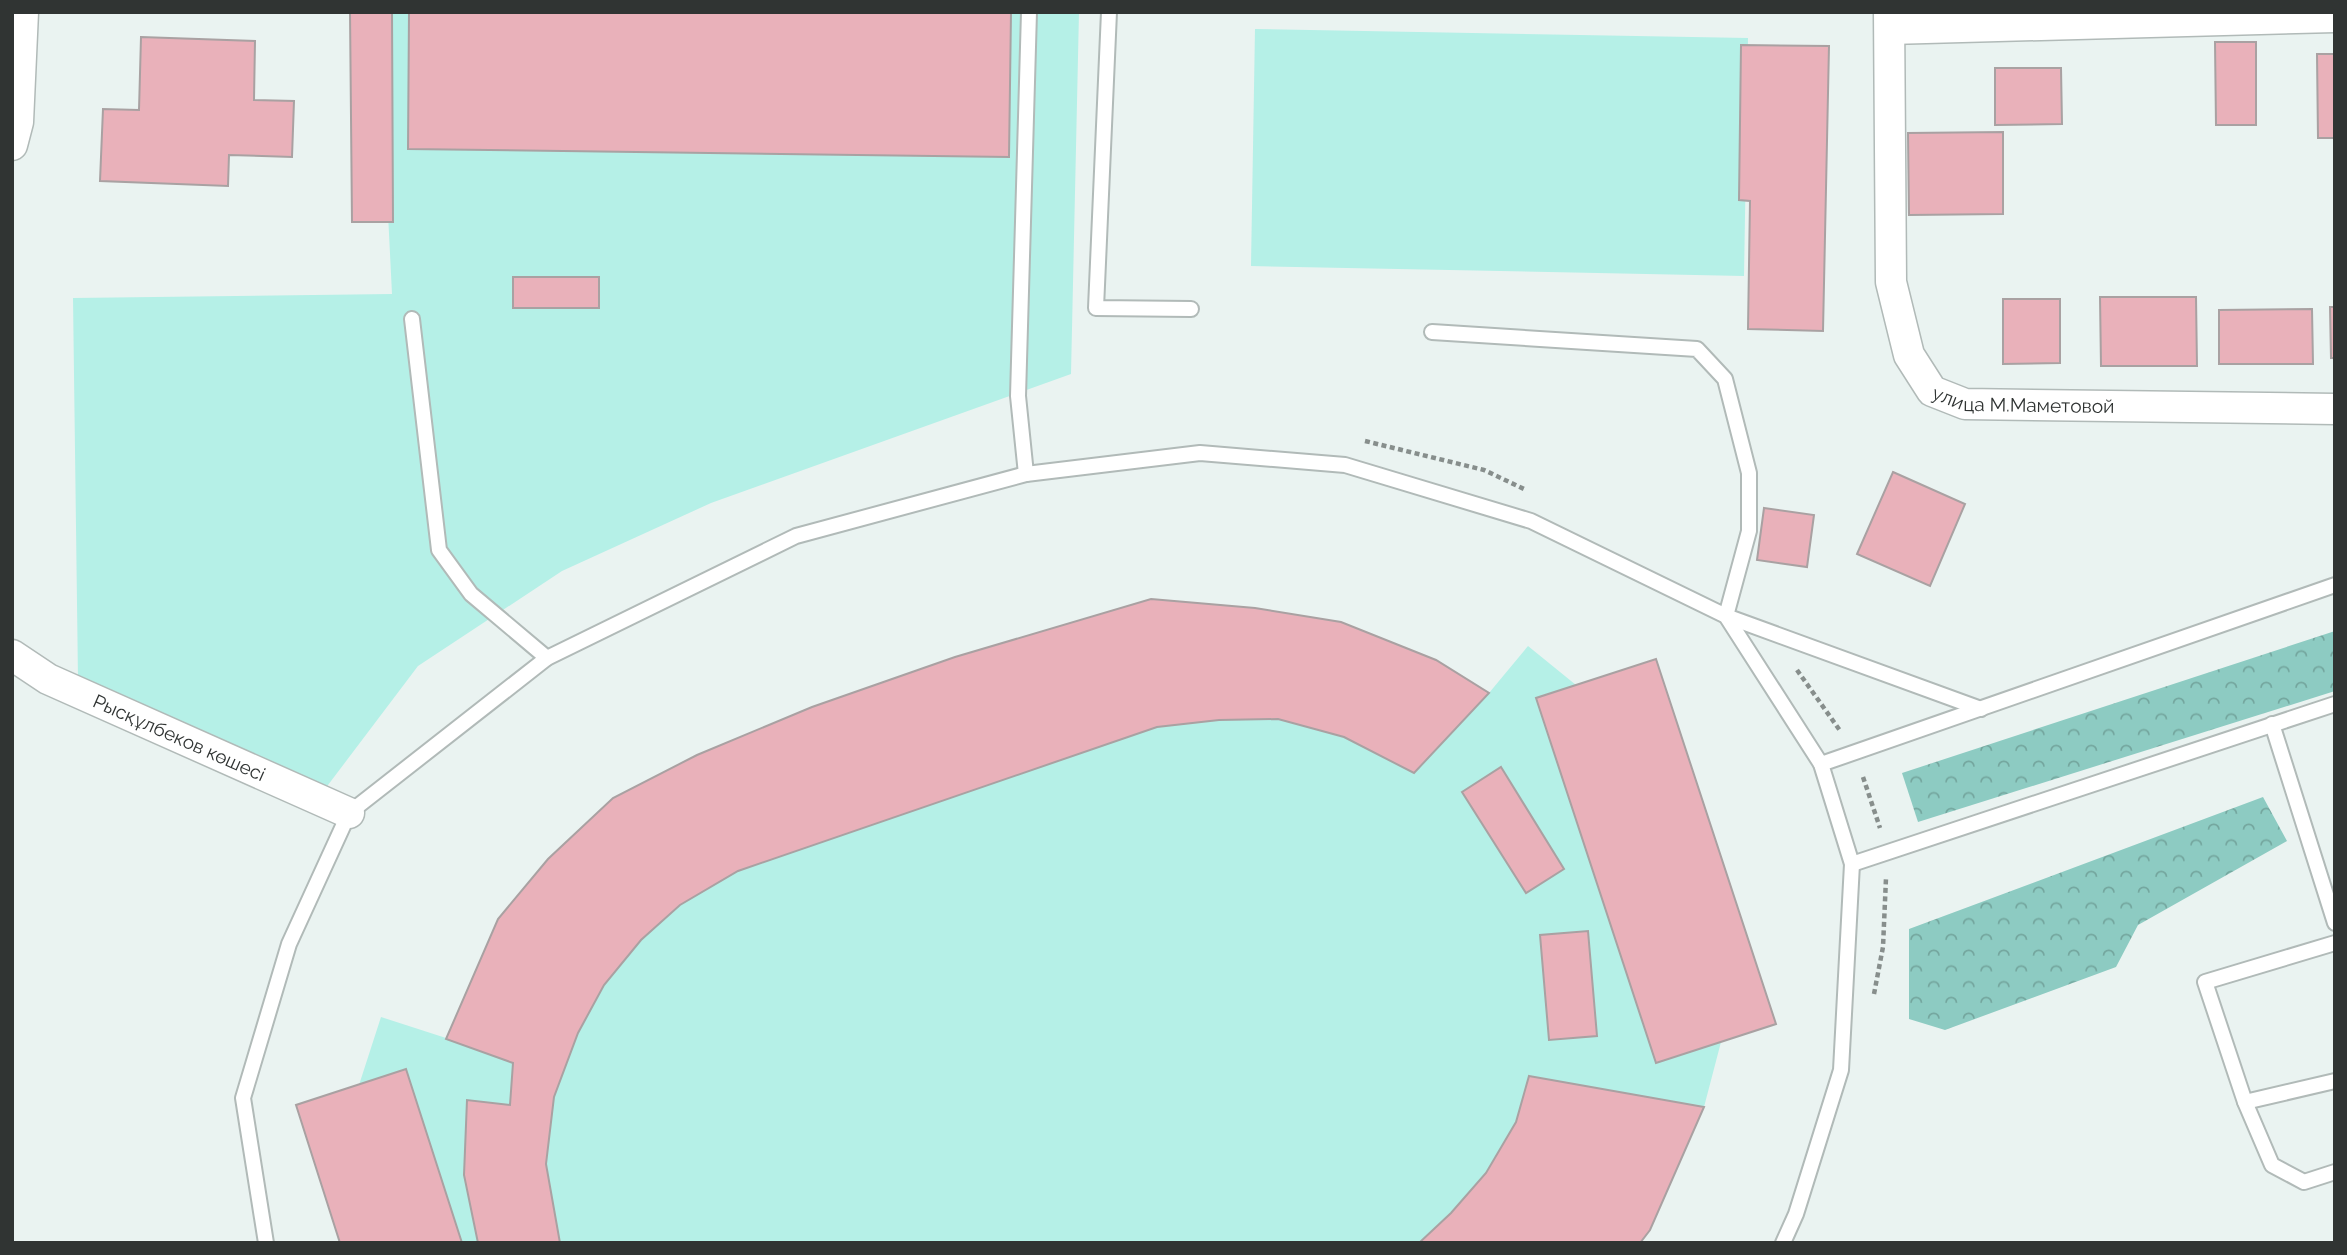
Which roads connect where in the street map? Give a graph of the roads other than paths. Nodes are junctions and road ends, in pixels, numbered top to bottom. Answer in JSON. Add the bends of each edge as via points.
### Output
{"nodes":[{"id":1,"x":23,"y":12,"type":"edge"},
{"id":2,"x":1029,"y":12,"type":"edge"},
{"id":3,"x":1109,"y":12,"type":"edge"},
{"id":4,"x":2335,"y":17,"type":"edge"},
{"id":5,"x":1890,"y":20,"type":"edge"},
{"id":6,"x":12,"y":145,"type":"edge"},
{"id":7,"x":1191,"y":309,"type":"dead end"},
{"id":8,"x":412,"y":319,"type":"dead end"},
{"id":9,"x":1432,"y":332,"type":"dead end"},
{"id":10,"x":2335,"y":409,"type":"edge"},
{"id":11,"x":1026,"y":474,"type":"junction"},
{"id":12,"x":2335,"y":584,"type":"edge"},
{"id":13,"x":1726,"y":616,"type":"junction"},
{"id":14,"x":12,"y":655,"type":"edge"},
{"id":15,"x":547,"y":658,"type":"junction"},
{"id":16,"x":2335,"y":704,"type":"edge"},
{"id":17,"x":1981,"y":709,"type":"junction"},
{"id":18,"x":2272,"y":724,"type":"junction"},
{"id":19,"x":1821,"y":764,"type":"junction"},
{"id":20,"x":349,"y":813,"type":"junction"},
{"id":21,"x":1852,"y":864,"type":"junction"},
{"id":22,"x":2335,"y":923,"type":"edge"},
{"id":23,"x":2335,"y":943,"type":"edge"},
{"id":24,"x":2335,"y":1081,"type":"edge"},
{"id":25,"x":2245,"y":1102,"type":"junction"},
{"id":26,"x":2335,"y":1172,"type":"edge"},
{"id":27,"x":266,"y":1243,"type":"edge"},
{"id":28,"x":1783,"y":1243,"type":"edge"}],
"edges":[{"from":1,"to":6,"type":"street","via":[[18,122]]},
{"from":2,"to":11,"type":"lane","via":[[1018,396]]},
{"from":3,"to":7,"type":"lane","via":[[1096,308]]},
{"from":4,"to":5,"type":"street"},
{"from":5,"to":10,"type":"street","name":"улица М.Маметовой","via":[[1891,282],[1909,355],[1932,391],[1965,404]]},
{"from":8,"to":15,"type":"lane","via":[[439,550],[471,594]]},
{"from":9,"to":13,"type":"lane","via":[[1697,349],[1725,379],[1749,473],[1749,531]]},
{"from":11,"to":13,"type":"lane","via":[[1200,453],[1345,465],[1531,521]]},
{"from":11,"to":15,"type":"lane","via":[[796,536]]},
{"from":12,"to":17,"type":"lane"},
{"from":13,"to":17,"type":"lane"},
{"from":13,"to":19,"type":"lane"},
{"from":14,"to":20,"type":"street","name":"Рысқұлбеков көшесі","via":[[48,679]]},
{"from":15,"to":20,"type":"lane"},
{"from":16,"to":18,"type":"lane"},
{"from":17,"to":19,"type":"lane"},
{"from":18,"to":21,"type":"lane"},
{"from":18,"to":22,"type":"lane"},
{"from":19,"to":21,"type":"lane"},
{"from":20,"to":27,"type":"lane","via":[[289,944],[243,1098]]},
{"from":21,"to":28,"type":"lane","via":[[1841,1070]]},
{"from":23,"to":25,"type":"lane","via":[[2205,982]]},
{"from":24,"to":25,"type":"lane"},
{"from":25,"to":26,"type":"lane","via":[[2272,1165],[2304,1182]]}]}
